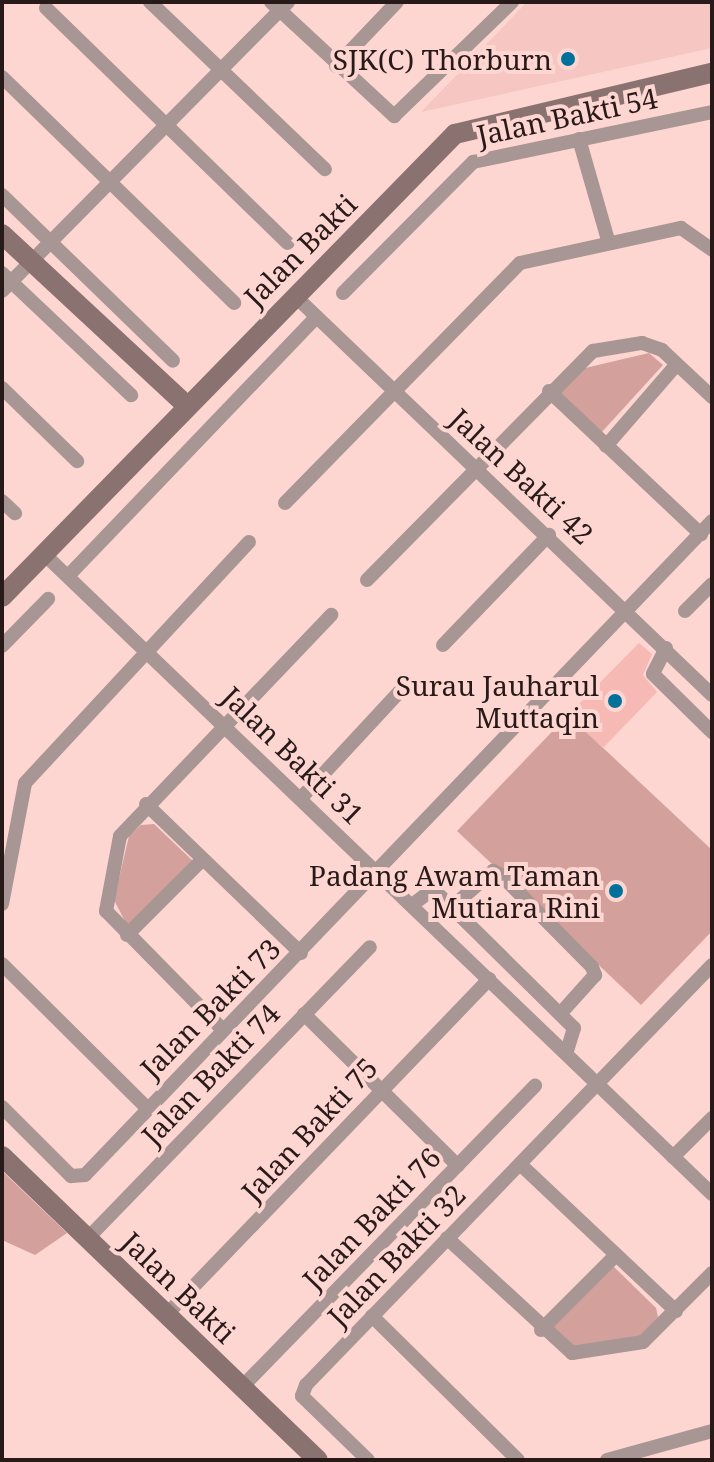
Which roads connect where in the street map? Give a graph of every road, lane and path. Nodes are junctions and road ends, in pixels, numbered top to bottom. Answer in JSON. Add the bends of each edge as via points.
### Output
{"nodes":[{"id":1,"x":150,"y":2,"type":"edge"},
{"id":2,"x":397,"y":2,"type":"edge"},
{"id":3,"x":512,"y":2,"type":"edge"},
{"id":4,"x":280,"y":5,"type":"edge"},
{"id":5,"x":46,"y":8,"type":"dead end"},
{"id":6,"x":336,"y":66,"type":"junction"},
{"id":7,"x":218,"y":69,"type":"junction"},
{"id":8,"x":712,"y":73,"type":"edge"},
{"id":9,"x":2,"y":77,"type":"edge"},
{"id":10,"x":712,"y":112,"type":"edge"},
{"id":11,"x":164,"y":121,"type":"junction"},
{"id":12,"x":579,"y":139,"type":"junction"},
{"id":13,"x":325,"y":169,"type":"dead end"},
{"id":14,"x":109,"y":179,"type":"junction"},
{"id":15,"x":2,"y":195,"type":"edge"},
{"id":16,"x":2,"y":234,"type":"edge"},
{"id":17,"x":608,"y":240,"type":"junction"},
{"id":18,"x":50,"y":242,"type":"junction"},
{"id":19,"x":288,"y":243,"type":"dead end"},
{"id":20,"x":712,"y":250,"type":"edge"},
{"id":21,"x":30,"y":262,"type":"junction"},
{"id":22,"x":5,"y":282,"type":"edge"},
{"id":23,"x":343,"y":293,"type":"dead end"},
{"id":24,"x":295,"y":296,"type":"junction"},
{"id":25,"x":234,"y":303,"type":"dead end"},
{"id":26,"x":316,"y":317,"type":"junction"},
{"id":27,"x":173,"y":361,"type":"dead end"},
{"id":28,"x":677,"y":364,"type":"junction"},
{"id":29,"x":2,"y":388,"type":"edge"},
{"id":30,"x":549,"y":391,"type":"junction"},
{"id":31,"x":395,"y":392,"type":"junction"},
{"id":32,"x":131,"y":395,"type":"dead end"},
{"id":33,"x":712,"y":397,"type":"edge"},
{"id":34,"x":185,"y":404,"type":"junction"},
{"id":35,"x":606,"y":446,"type":"junction"},
{"id":36,"x":77,"y":461,"type":"dead end"},
{"id":37,"x":476,"y":469,"type":"junction"},
{"id":38,"x":2,"y":501,"type":"edge"},
{"id":39,"x":285,"y":503,"type":"dead end"},
{"id":40,"x":15,"y":513,"type":"dead end"},
{"id":41,"x":712,"y":521,"type":"edge"},
{"id":42,"x":701,"y":534,"type":"junction"},
{"id":43,"x":549,"y":535,"type":"junction"},
{"id":44,"x":249,"y":542,"type":"dead end"},
{"id":45,"x":44,"y":554,"type":"junction"},
{"id":46,"x":68,"y":576,"type":"junction"},
{"id":47,"x":367,"y":580,"type":"dead end"},
{"id":48,"x":712,"y":584,"type":"edge"},
{"id":49,"x":2,"y":597,"type":"edge"},
{"id":50,"x":48,"y":599,"type":"dead end"},
{"id":51,"x":685,"y":611,"type":"dead end"},
{"id":52,"x":629,"y":613,"type":"junction"},
{"id":53,"x":331,"y":615,"type":"dead end"},
{"id":54,"x":443,"y":645,"type":"dead end"},
{"id":55,"x":2,"y":646,"type":"edge"},
{"id":56,"x":666,"y":648,"type":"junction"},
{"id":57,"x":148,"y":650,"type":"junction"},
{"id":58,"x":403,"y":688,"type":"dead end"},
{"id":59,"x":712,"y":695,"type":"edge"},
{"id":60,"x":226,"y":727,"type":"junction"},
{"id":61,"x":712,"y":732,"type":"edge"},
{"id":62,"x":301,"y":798,"type":"junction"},
{"id":63,"x":146,"y":804,"type":"junction"},
{"id":64,"x":203,"y":859,"type":"junction"},
{"id":65,"x":6,"y":861,"type":"edge"},
{"id":66,"x":378,"y":874,"type":"junction"},
{"id":67,"x":2,"y":904,"type":"edge"},
{"id":68,"x":412,"y":905,"type":"junction"},
{"id":69,"x":452,"y":907,"type":"junction"},
{"id":70,"x":127,"y":935,"type":"junction"},
{"id":71,"x":370,"y":947,"type":"dead end"},
{"id":72,"x":301,"y":953,"type":"junction"},
{"id":73,"x":2,"y":964,"type":"edge"},
{"id":74,"x":712,"y":965,"type":"edge"},
{"id":75,"x":489,"y":979,"type":"junction"},
{"id":76,"x":304,"y":1014,"type":"junction"},
{"id":77,"x":560,"y":1014,"type":"junction"},
{"id":78,"x":223,"y":1030,"type":"junction"},
{"id":79,"x":566,"y":1054,"type":"junction"},
{"id":80,"x":535,"y":1086,"type":"dead end"},
{"id":81,"x":597,"y":1088,"type":"junction"},
{"id":82,"x":381,"y":1090,"type":"junction"},
{"id":83,"x":2,"y":1107,"type":"edge"},
{"id":84,"x":147,"y":1108,"type":"junction"},
{"id":85,"x":712,"y":1118,"type":"edge"},
{"id":86,"x":2,"y":1156,"type":"edge"},
{"id":87,"x":673,"y":1157,"type":"junction"},
{"id":88,"x":521,"y":1165,"type":"junction"},
{"id":89,"x":458,"y":1166,"type":"junction"},
{"id":90,"x":712,"y":1194,"type":"edge"},
{"id":91,"x":88,"y":1238,"type":"junction"},
{"id":92,"x":447,"y":1238,"type":"junction"},
{"id":93,"x":616,"y":1255,"type":"junction"},
{"id":94,"x":712,"y":1273,"type":"edge"},
{"id":95,"x":676,"y":1311,"type":"junction"},
{"id":96,"x":167,"y":1314,"type":"junction"},
{"id":97,"x":372,"y":1316,"type":"junction"},
{"id":98,"x":541,"y":1330,"type":"junction"},
{"id":99,"x":243,"y":1386,"type":"junction"},
{"id":100,"x":712,"y":1431,"type":"edge"},
{"id":101,"x":318,"y":1460,"type":"edge"},
{"id":102,"x":368,"y":1460,"type":"edge"},
{"id":103,"x":518,"y":1460,"type":"edge"},
{"id":104,"x":611,"y":1460,"type":"edge"}],
"edges":[{"from":1,"to":7,"type":"street"},
{"from":2,"to":6,"type":"street"},
{"from":3,"to":6,"type":"street","via":[[403,113],[388,114]]},
{"from":4,"to":6,"type":"street"},
{"from":4,"to":7,"type":"street"},
{"from":5,"to":11,"type":"street"},
{"from":7,"to":11,"type":"street"},
{"from":7,"to":13,"type":"street"},
{"from":8,"to":24,"type":"street","name":"Jalan Bakti","via":[[463,129]]},
{"from":9,"to":14,"type":"street"},
{"from":10,"to":12,"type":"street","name":"Jalan Bakti 54"},
{"from":11,"to":14,"type":"street"},
{"from":11,"to":19,"type":"street"},
{"from":12,"to":17,"type":"street"},
{"from":12,"to":23,"type":"street","name":"Jalan Bakti 54","via":[[473,162]]},
{"from":14,"to":18,"type":"street"},
{"from":14,"to":25,"type":"street"},
{"from":15,"to":18,"type":"street"},
{"from":16,"to":21,"type":"street"},
{"from":17,"to":20,"type":"street","via":[[681,228]]},
{"from":17,"to":31,"type":"street","via":[[520,263]]},
{"from":18,"to":21,"type":"street"},
{"from":18,"to":27,"type":"street"},
{"from":21,"to":22,"type":"street"},
{"from":21,"to":34,"type":"street"},
{"from":22,"to":32,"type":"street"},
{"from":24,"to":26,"type":"street","name":"Jalan Bakti 42"},
{"from":24,"to":34,"type":"street","name":"Jalan Bakti"},
{"from":26,"to":31,"type":"street","name":"Jalan Bakti 42"},
{"from":26,"to":46,"type":"street"},
{"from":28,"to":30,"type":"street","via":[[642,343],[593,351]]},
{"from":28,"to":33,"type":"street"},
{"from":28,"to":35,"type":"street"},
{"from":29,"to":36,"type":"street"},
{"from":30,"to":35,"type":"street"},
{"from":30,"to":37,"type":"street"},
{"from":31,"to":37,"type":"street","name":"Jalan Bakti 42"},
{"from":31,"to":39,"type":"street"},
{"from":34,"to":45,"type":"street","name":"Jalan Bakti"},
{"from":35,"to":42,"type":"street"},
{"from":37,"to":43,"type":"street","name":"Jalan Bakti 42"},
{"from":37,"to":47,"type":"street"},
{"from":38,"to":40,"type":"street"},
{"from":41,"to":42,"type":"street","name":"Jalan Bakti 73"},
{"from":42,"to":52,"type":"street","name":"Jalan Bakti 73"},
{"from":43,"to":52,"type":"street","name":"Jalan Bakti 42"},
{"from":43,"to":54,"type":"street"},
{"from":44,"to":57,"type":"street"},
{"from":45,"to":46,"type":"street","name":"Jalan Bakti 31"},
{"from":45,"to":49,"type":"street","name":"Jalan Bakti"},
{"from":46,"to":57,"type":"street","name":"Jalan Bakti 31"},
{"from":48,"to":51,"type":"street"},
{"from":50,"to":55,"type":"street"},
{"from":52,"to":56,"type":"street","name":"Jalan Bakti 42"},
{"from":52,"to":66,"type":"street","name":"Jalan Bakti 73"},
{"from":53,"to":60,"type":"street"},
{"from":56,"to":59,"type":"street","name":"Jalan Bakti 42"},
{"from":56,"to":61,"type":"street","via":[[653,674]]},
{"from":57,"to":60,"type":"street","name":"Jalan Bakti 31"},
{"from":57,"to":65,"type":"street","via":[[25,783]]},
{"from":58,"to":62,"type":"street"},
{"from":60,"to":62,"type":"street","name":"Jalan Bakti 31"},
{"from":60,"to":63,"type":"street"},
{"from":62,"to":66,"type":"street","name":"Jalan Bakti 31"},
{"from":63,"to":64,"type":"street"},
{"from":63,"to":70,"type":"street","via":[[120,836],[106,911]]},
{"from":64,"to":70,"type":"street"},
{"from":64,"to":72,"type":"street"},
{"from":65,"to":67,"type":"street"},
{"from":66,"to":68,"type":"street","name":"Jalan Bakti 31"},
{"from":66,"to":72,"type":"street","name":"Jalan Bakti 73"},
{"from":68,"to":69,"type":"street","via":[[428,888]]},
{"from":68,"to":75,"type":"street","name":"Jalan Bakti 31"},
{"from":69,"to":77,"type":"street"},
{"from":69,"to":77,"type":"street","via":[[493,871],[501,875],[592,967],[595,975]]},
{"from":70,"to":78,"type":"street"},
{"from":71,"to":76,"type":"street","name":"Jalan Bakti 74"},
{"from":72,"to":78,"type":"street","name":"Jalan Bakti 73"},
{"from":73,"to":84,"type":"street"},
{"from":74,"to":81,"type":"street","name":"Jalan Bakti 32"},
{"from":75,"to":79,"type":"street","name":"Jalan Bakti 31"},
{"from":75,"to":82,"type":"street","name":"Jalan Bakti 75"},
{"from":76,"to":82,"type":"street"},
{"from":76,"to":91,"type":"street","name":"Jalan Bakti 74"},
{"from":77,"to":79,"type":"street","via":[[574,1028]]},
{"from":78,"to":84,"type":"street","name":"Jalan Bakti 73"},
{"from":79,"to":81,"type":"street","name":"Jalan Bakti 31"},
{"from":80,"to":89,"type":"street","name":"Jalan Bakti 76"},
{"from":81,"to":87,"type":"street","name":"Jalan Bakti 31"},
{"from":81,"to":88,"type":"street","name":"Jalan Bakti 32"},
{"from":82,"to":89,"type":"street"},
{"from":82,"to":96,"type":"street","name":"Jalan Bakti 75"},
{"from":83,"to":84,"type":"street","name":"Jalan Bakti 73","via":[[78,1179]]},
{"from":85,"to":87,"type":"street"},
{"from":86,"to":91,"type":"street","name":"Jalan Bakti"},
{"from":87,"to":90,"type":"street","name":"Jalan Bakti 31"},
{"from":88,"to":92,"type":"street","name":"Jalan Bakti 32"},
{"from":88,"to":93,"type":"street"},
{"from":89,"to":99,"type":"street","name":"Jalan Bakti 76"},
{"from":91,"to":96,"type":"street","name":"Jalan Bakti"},
{"from":92,"to":97,"type":"street","name":"Jalan Bakti 32"},
{"from":92,"to":98,"type":"street"},
{"from":93,"to":95,"type":"street"},
{"from":93,"to":98,"type":"street"},
{"from":94,"to":95,"type":"street"},
{"from":95,"to":98,"type":"street","via":[[643,1342],[572,1353]]},
{"from":96,"to":99,"type":"street","name":"Jalan Bakti"},
{"from":97,"to":102,"type":"street","name":"Jalan Bakti 32","via":[[302,1396]]},
{"from":97,"to":103,"type":"street"},
{"from":99,"to":101,"type":"street","name":"Jalan Bakti"},
{"from":100,"to":104,"type":"street"}]}
